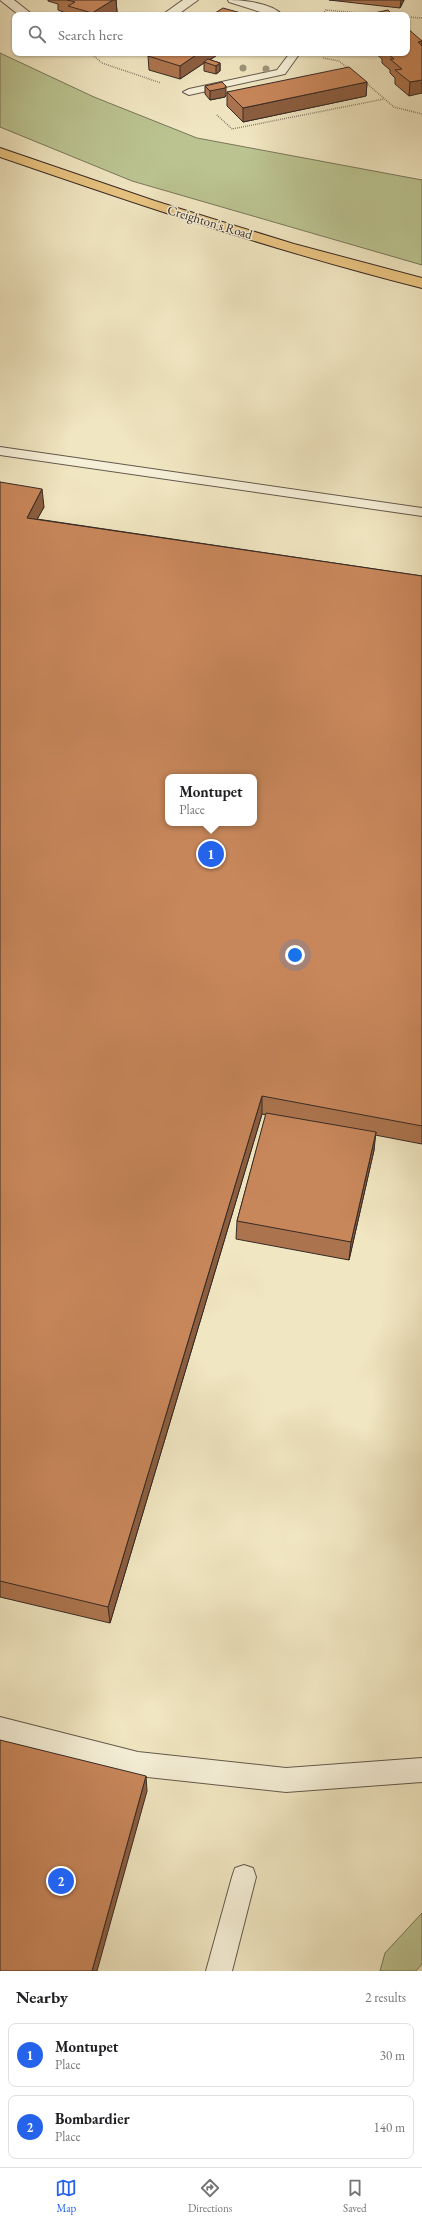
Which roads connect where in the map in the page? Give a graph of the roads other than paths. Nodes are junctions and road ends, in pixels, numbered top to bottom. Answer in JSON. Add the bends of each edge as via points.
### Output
{"nodes":[{"id":1,"x":6,"y":0,"type":"edge"},
{"id":2,"x":192,"y":0,"type":"edge"},
{"id":3,"x":233,"y":0,"type":"edge"},
{"id":4,"x":23,"y":12,"type":"edge"},
{"id":5,"x":173,"y":12,"type":"edge"},
{"id":6,"x":274,"y":12,"type":"edge"},
{"id":7,"x":292,"y":56,"type":"edge"},
{"id":8,"x":189,"y":92,"type":"dead end"},
{"id":9,"x":0,"y":152,"type":"edge"},
{"id":10,"x":422,"y":283,"type":"edge"},
{"id":11,"x":0,"y":450,"type":"edge"},
{"id":12,"x":422,"y":512,"type":"edge"},
{"id":13,"x":0,"y":1729,"type":"edge"},
{"id":14,"x":422,"y":1770,"type":"edge"},
{"id":15,"x":244,"y":1877,"type":"dead end"},
{"id":16,"x":219,"y":1971,"type":"edge"}],
"edges":[{"from":1,"to":4,"type":"street"},
{"from":2,"to":5,"type":"street"},
{"from":3,"to":6,"type":"lane"},
{"from":7,"to":8,"type":"lane","via":[[281,72]]},
{"from":9,"to":10,"type":"highway","name":"Creighton's Road","via":[[157,206],[289,247]]},
{"from":11,"to":12,"type":"lane"},
{"from":13,"to":14,"type":"lane","via":[[138,1764],[286,1780]]},
{"from":15,"to":16,"type":"lane"}]}
